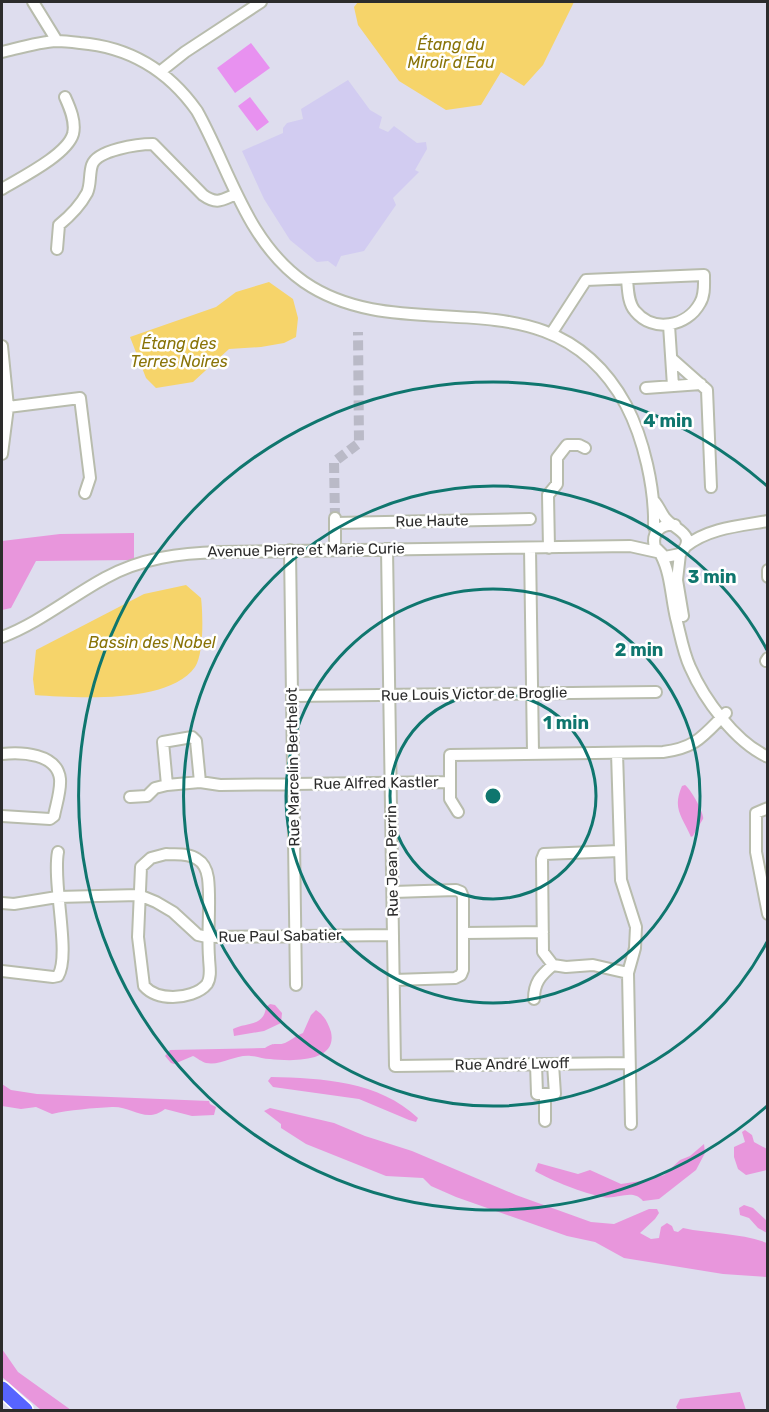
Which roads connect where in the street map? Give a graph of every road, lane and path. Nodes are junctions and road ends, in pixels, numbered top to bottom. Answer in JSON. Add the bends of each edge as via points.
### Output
{"nodes":[{"id":1,"x":33,"y":2,"type":"edge"},
{"id":2,"x":261,"y":2,"type":"edge"},
{"id":3,"x":57,"y":41,"type":"junction"},
{"id":4,"x":2,"y":52,"type":"edge"},
{"id":5,"x":161,"y":71,"type":"junction"},
{"id":6,"x":65,"y":97,"type":"dead end"},
{"id":7,"x":2,"y":189,"type":"edge"},
{"id":8,"x":236,"y":194,"type":"junction"},
{"id":9,"x":57,"y":249,"type":"dead end"},
{"id":10,"x":627,"y":279,"type":"junction"},
{"id":11,"x":669,"y":325,"type":"junction"},
{"id":12,"x":551,"y":334,"type":"junction"},
{"id":13,"x":2,"y":346,"type":"edge"},
{"id":14,"x":672,"y":359,"type":"junction"},
{"id":15,"x":673,"y":386,"type":"junction"},
{"id":16,"x":704,"y":387,"type":"junction"},
{"id":17,"x":645,"y":388,"type":"dead end"},
{"id":18,"x":8,"y":407,"type":"junction"},
{"id":19,"x":585,"y":448,"type":"dead end"},
{"id":20,"x":2,"y":454,"type":"edge"},
{"id":21,"x":711,"y":487,"type":"dead end"},
{"id":22,"x":85,"y":493,"type":"dead end"},
{"id":23,"x":655,"y":502,"type":"junction"},
{"id":24,"x":530,"y":519,"type":"dead end"},
{"id":25,"x":768,"y":521,"type":"edge"},
{"id":26,"x":678,"y":527,"type":"junction"},
{"id":27,"x":657,"y":532,"type":"junction"},
{"id":28,"x":711,"y":532,"type":"junction"},
{"id":29,"x":630,"y":546,"type":"junction"},
{"id":30,"x":530,"y":548,"type":"junction"},
{"id":31,"x":549,"y":548,"type":"junction"},
{"id":32,"x":387,"y":549,"type":"junction"},
{"id":33,"x":290,"y":550,"type":"junction"},
{"id":34,"x":335,"y":550,"type":"junction"},
{"id":35,"x":683,"y":550,"type":"junction"},
{"id":36,"x":659,"y":553,"type":"junction"},
{"id":37,"x":768,"y":570,"type":"edge"},
{"id":38,"x":768,"y":577,"type":"edge"},
{"id":39,"x":2,"y":637,"type":"edge"},
{"id":40,"x":656,"y":692,"type":"dead end"},
{"id":41,"x":532,"y":693,"type":"junction"},
{"id":42,"x":390,"y":695,"type":"junction"},
{"id":43,"x":292,"y":696,"type":"junction"},
{"id":44,"x":724,"y":716,"type":"junction"},
{"id":45,"x":533,"y":753,"type":"junction"},
{"id":46,"x":617,"y":753,"type":"junction"},
{"id":47,"x":2,"y":754,"type":"edge"},
{"id":48,"x":768,"y":755,"type":"edge"},
{"id":49,"x":200,"y":782,"type":"junction"},
{"id":50,"x":391,"y":782,"type":"junction"},
{"id":51,"x":450,"y":782,"type":"junction"},
{"id":52,"x":293,"y":784,"type":"junction"},
{"id":53,"x":167,"y":785,"type":"junction"},
{"id":54,"x":130,"y":797,"type":"dead end"},
{"id":55,"x":768,"y":808,"type":"edge"},
{"id":56,"x":458,"y":812,"type":"dead end"},
{"id":57,"x":2,"y":816,"type":"edge"},
{"id":58,"x":619,"y":851,"type":"junction"},
{"id":59,"x":58,"y":852,"type":"dead end"},
{"id":60,"x":393,"y":892,"type":"junction"},
{"id":61,"x":139,"y":895,"type":"junction"},
{"id":62,"x":57,"y":897,"type":"junction"},
{"id":63,"x":2,"y":903,"type":"edge"},
{"id":64,"x":768,"y":914,"type":"edge"},
{"id":65,"x":543,"y":932,"type":"junction"},
{"id":66,"x":463,"y":933,"type":"junction"},
{"id":67,"x":296,"y":935,"type":"junction"},
{"id":68,"x":393,"y":935,"type":"junction"},
{"id":69,"x":207,"y":938,"type":"junction"},
{"id":70,"x":553,"y":965,"type":"junction"},
{"id":71,"x":2,"y":971,"type":"edge"},
{"id":72,"x":628,"y":973,"type":"junction"},
{"id":73,"x":394,"y":980,"type":"junction"},
{"id":74,"x":296,"y":985,"type":"dead end"},
{"id":75,"x":534,"y":999,"type":"dead end"},
{"id":76,"x":629,"y":1063,"type":"junction"},
{"id":77,"x":536,"y":1064,"type":"junction"},
{"id":78,"x":553,"y":1064,"type":"junction"},
{"id":79,"x":395,"y":1066,"type":"joint"},
{"id":80,"x":545,"y":1094,"type":"junction"},
{"id":81,"x":545,"y":1121,"type":"dead end"},
{"id":82,"x":632,"y":1124,"type":"dead end"},
{"id":83,"x":2,"y":1389,"type":"edge"},
{"id":84,"x":25,"y":1410,"type":"edge"}],
"edges":[{"from":1,"to":3,"type":"street"},
{"from":2,"to":5,"type":"street"},
{"from":3,"to":4,"type":"street"},
{"from":3,"to":5,"type":"street","via":[[121,50]]},
{"from":5,"to":8,"type":"street","via":[[197,111]]},
{"from":6,"to":7,"type":"street","via":[[72,112],[73,134],[63,150]]},
{"from":8,"to":9,"type":"street","via":[[212,201],[153,144],[106,152],[92,163],[88,191],[59,225]]},
{"from":8,"to":12,"type":"street","via":[[273,255],[305,282],[338,300],[377,310],[508,321]]},
{"from":10,"to":11,"type":"street","via":[[634,310],[651,322]]},
{"from":10,"to":11,"type":"street","via":[[704,275],[700,303],[684,320]]},
{"from":10,"to":12,"type":"street","via":[[586,279]]},
{"from":11,"to":14,"type":"street"},
{"from":12,"to":23,"type":"street","via":[[594,363],[624,402],[638,434]]},
{"from":13,"to":18,"type":"street"},
{"from":14,"to":15,"type":"street"},
{"from":14,"to":16,"type":"street"},
{"from":15,"to":16,"type":"street"},
{"from":15,"to":17,"type":"street"},
{"from":16,"to":21,"type":"street"},
{"from":18,"to":20,"type":"street"},
{"from":18,"to":22,"type":"street","via":[[80,398],[90,478]]},
{"from":19,"to":31,"type":"street","via":[[567,446],[557,458],[557,484],[548,495]]},
{"from":23,"to":26,"type":"street","via":[[664,517]]},
{"from":23,"to":27,"type":"street"},
{"from":24,"to":34,"type":"street","name":"Rue Haute","via":[[335,520]]},
{"from":25,"to":28,"type":"street"},
{"from":26,"to":27,"type":"street","via":[[665,525]]},
{"from":26,"to":28,"type":"street"},
{"from":26,"to":35,"type":"street","via":[[686,536]]},
{"from":27,"to":29,"type":"street","name":"Avenue Pierre et Marie Curie"},
{"from":27,"to":36,"type":"street","via":[[654,543]]},
{"from":28,"to":35,"type":"street"},
{"from":29,"to":31,"type":"street","name":"Avenue Pierre et Marie Curie"},
{"from":29,"to":36,"type":"street","name":"Avenue Pierre et Marie Curie"},
{"from":30,"to":31,"type":"street","name":"Avenue Pierre et Marie Curie"},
{"from":30,"to":32,"type":"street","name":"Avenue Pierre et Marie Curie"},
{"from":30,"to":41,"type":"street"},
{"from":32,"to":34,"type":"street","name":"Avenue Pierre et Marie Curie"},
{"from":32,"to":42,"type":"street","name":"Rue Jean Perrin"},
{"from":33,"to":34,"type":"street","name":"Avenue Pierre et Marie Curie"},
{"from":33,"to":39,"type":"street","name":"Avenue Pierre et Marie Curie","via":[[197,552],[154,559],[106,577]]},
{"from":33,"to":43,"type":"street","name":"Rue Marcelin Berthelot"},
{"from":35,"to":36,"type":"street","via":[[670,557]]},
{"from":35,"to":44,"type":"street","via":[[677,580],[688,639],[705,683]]},
{"from":36,"to":44,"type":"street","via":[[668,573],[689,666],[711,705]]},
{"from":37,"to":38,"type":"street"},
{"from":40,"to":41,"type":"street","name":"Rue Louis Victor de Broglie"},
{"from":41,"to":42,"type":"street","name":"Rue Louis Victor de Broglie"},
{"from":41,"to":45,"type":"street"},
{"from":42,"to":43,"type":"street","name":"Rue Louis Victor de Broglie"},
{"from":42,"to":50,"type":"street","name":"Rue Jean Perrin"},
{"from":43,"to":52,"type":"street","name":"Rue Marcelin Berthelot"},
{"from":44,"to":46,"type":"street","name":"Rue Alfred Kastler","via":[[695,744],[680,750]]},
{"from":44,"to":48,"type":"street"},
{"from":45,"to":46,"type":"street","name":"Rue Alfred Kastler"},
{"from":45,"to":51,"type":"street","name":"Rue Alfred Kastler","via":[[450,754]]},
{"from":46,"to":58,"type":"street"},
{"from":47,"to":57,"type":"street","via":[[21,753],[47,759],[55,766],[60,782],[54,816],[50,819]]},
{"from":49,"to":52,"type":"street","name":"Rue Alfred Kastler"},
{"from":49,"to":53,"type":"street","name":"Rue Alfred Kastler"},
{"from":49,"to":53,"type":"street","via":[[196,741],[192,737],[164,742]]},
{"from":50,"to":51,"type":"street","name":"Rue Alfred Kastler"},
{"from":50,"to":52,"type":"street","name":"Rue Alfred Kastler"},
{"from":50,"to":60,"type":"street","name":"Rue Jean Perrin"},
{"from":51,"to":56,"type":"street","via":[[450,799]]},
{"from":52,"to":67,"type":"street","name":"Rue Marcelin Berthelot"},
{"from":53,"to":54,"type":"street","name":"Rue Alfred Kastler","via":[[155,788],[147,796]]},
{"from":55,"to":64,"type":"street","via":[[756,813],[756,852]]},
{"from":58,"to":65,"type":"street","via":[[544,854]]},
{"from":58,"to":72,"type":"street","via":[[621,880],[636,927]]},
{"from":59,"to":62,"type":"street"},
{"from":60,"to":66,"type":"street","via":[[461,892]]},
{"from":60,"to":68,"type":"street","name":"Rue Jean Perrin"},
{"from":61,"to":62,"type":"street","name":"Rue Paul Sabatier"},
{"from":61,"to":69,"type":"street","name":"Rue Paul Sabatier","via":[[173,912],[198,935]]},
{"from":61,"to":69,"type":"street","via":[[141,867],[151,858],[166,854],[198,859],[206,868],[208,879]]},
{"from":61,"to":69,"type":"street","via":[[140,957],[144,986],[150,992],[182,997],[200,990],[210,974]]},
{"from":62,"to":63,"type":"street","name":"Rue Paul Sabatier"},
{"from":62,"to":71,"type":"street","via":[[62,933],[58,976]]},
{"from":65,"to":66,"type":"street"},
{"from":65,"to":70,"type":"street","via":[[543,952]]},
{"from":66,"to":73,"type":"street","via":[[461,975]]},
{"from":67,"to":68,"type":"street","name":"Rue Paul Sabatier"},
{"from":67,"to":69,"type":"street","name":"Rue Paul Sabatier"},
{"from":67,"to":74,"type":"street","name":"Rue Marcelin Berthelot"},
{"from":68,"to":73,"type":"street","name":"Rue Jean Perrin"},
{"from":70,"to":72,"type":"street","via":[[592,965]]},
{"from":70,"to":75,"type":"street","via":[[534,986]]},
{"from":72,"to":76,"type":"street"},
{"from":73,"to":79,"type":"street","name":"Rue Jean Perrin"},
{"from":76,"to":78,"type":"street","name":"Rue André Lwoff"},
{"from":76,"to":82,"type":"street"},
{"from":77,"to":78,"type":"street","name":"Rue André Lwoff"},
{"from":77,"to":79,"type":"street","name":"Rue André Lwoff"},
{"from":77,"to":80,"type":"street","via":[[537,1094]]},
{"from":78,"to":80,"type":"street","via":[[555,1094]]},
{"from":80,"to":81,"type":"street"},
{"from":83,"to":84,"type":"highway"}]}
